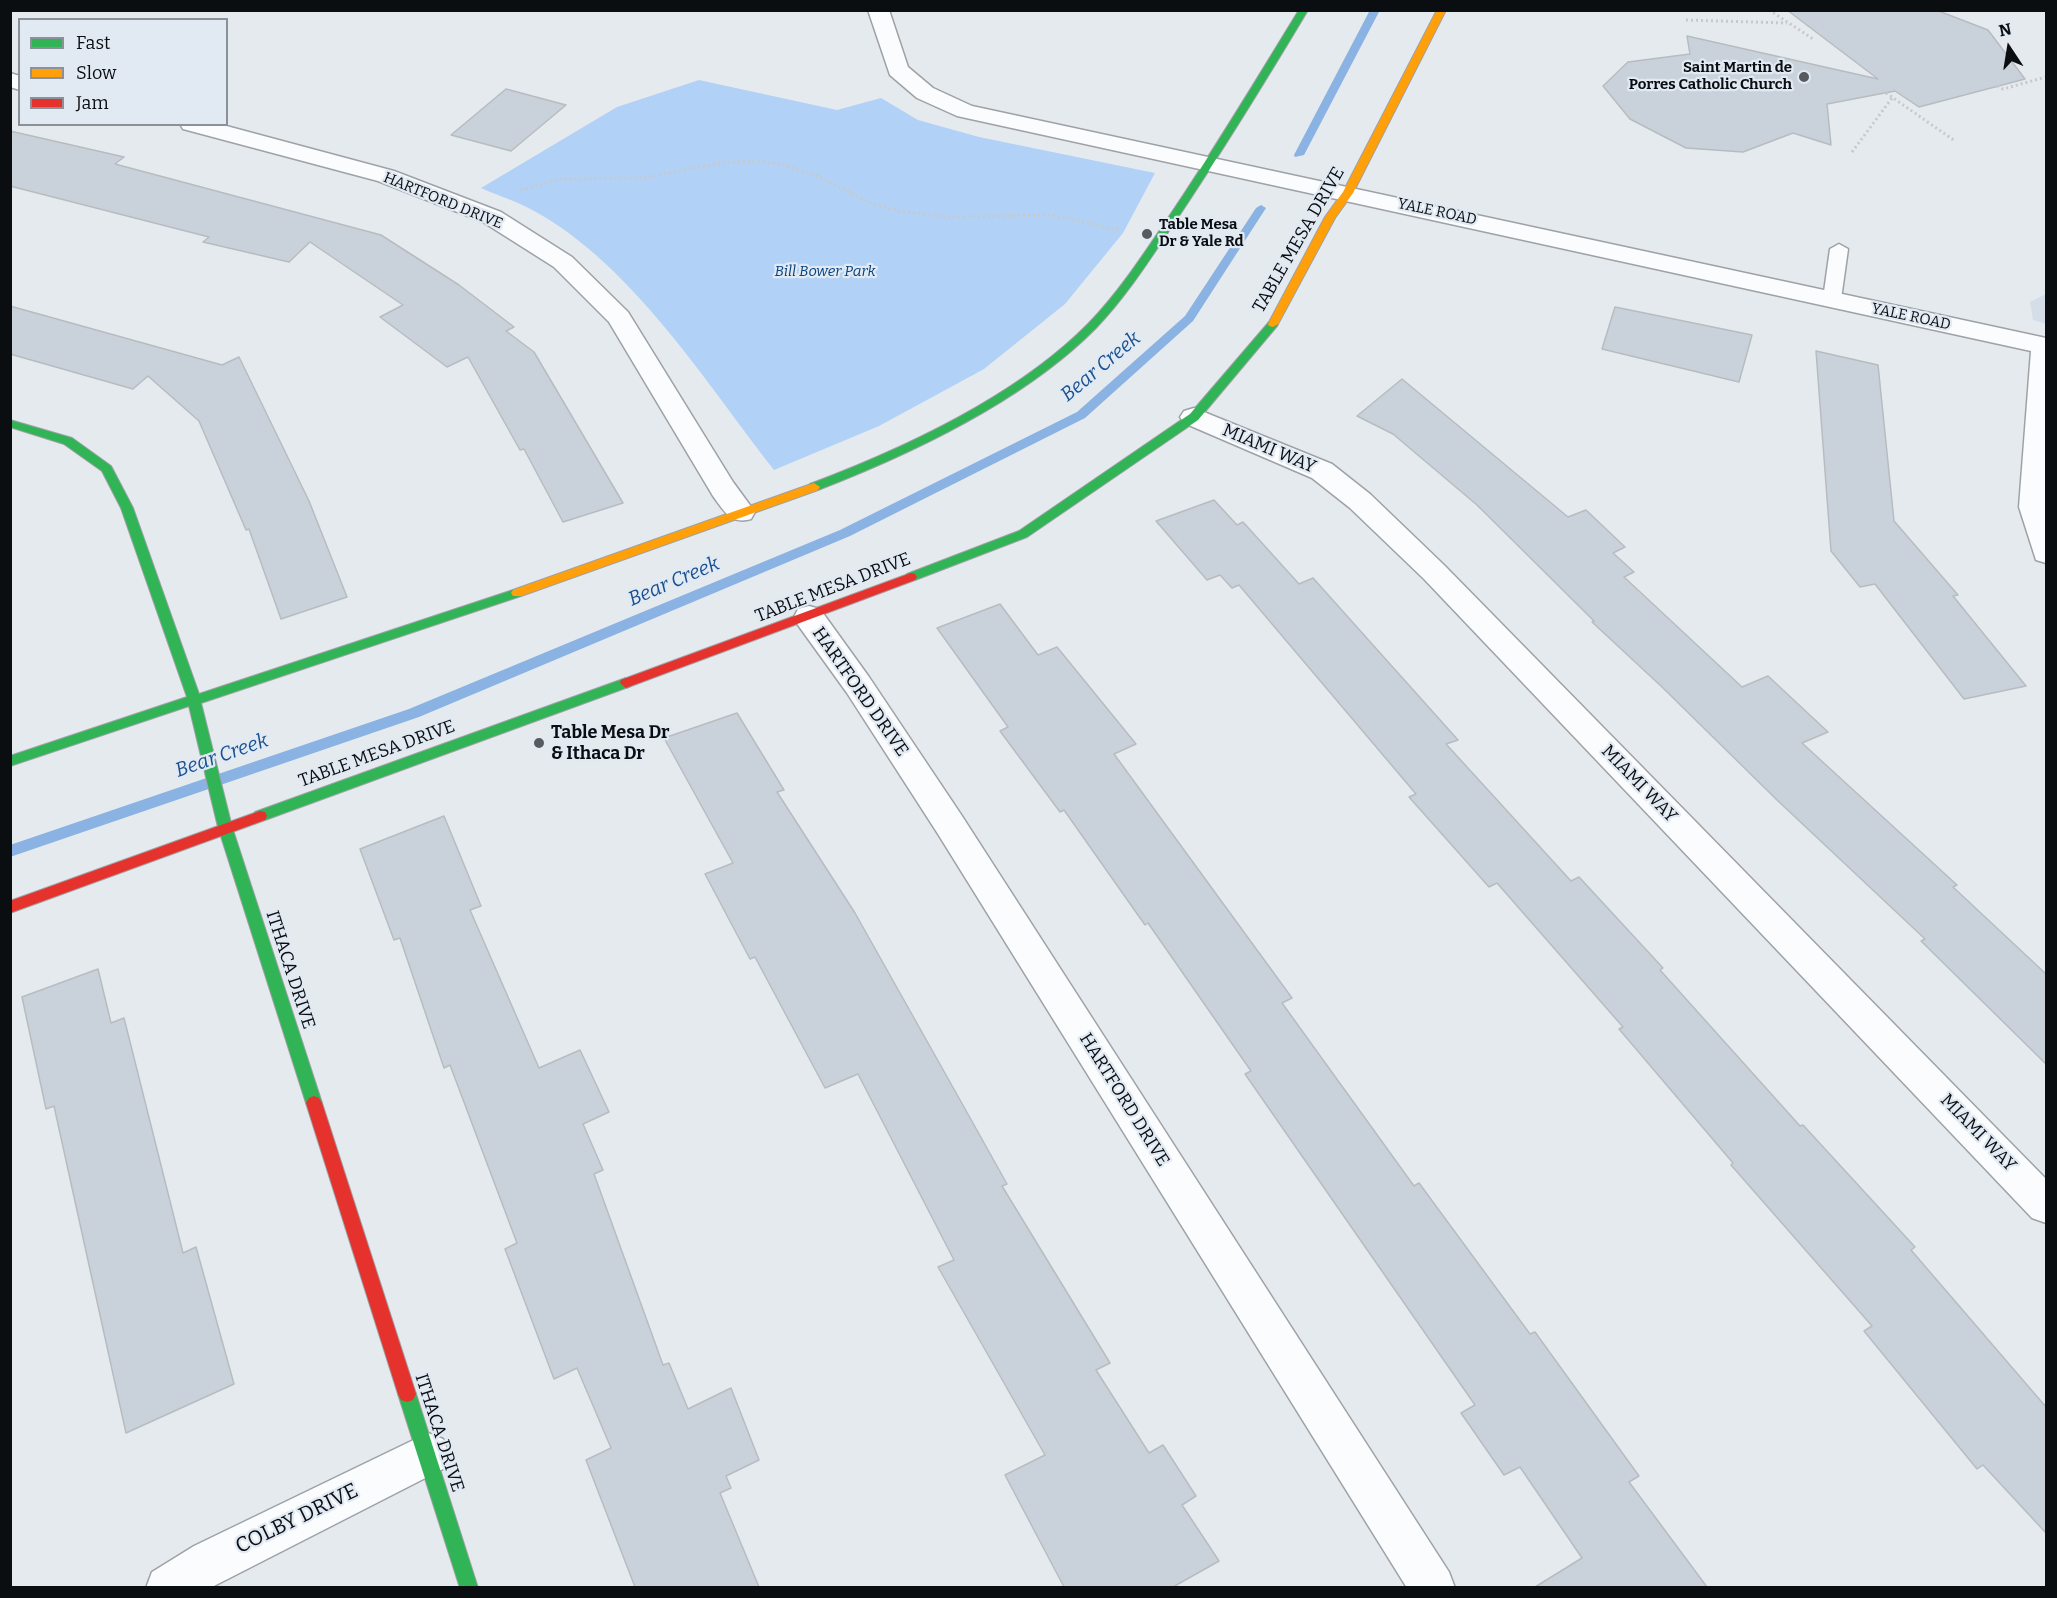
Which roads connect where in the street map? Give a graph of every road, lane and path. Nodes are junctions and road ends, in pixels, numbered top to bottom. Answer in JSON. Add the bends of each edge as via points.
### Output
{"nodes":[{"id":1,"x":878,"y":10,"type":"edge"},
{"id":2,"x":1304,"y":10,"type":"edge"},
{"id":3,"x":1442,"y":10,"type":"edge"},
{"id":4,"x":1769,"y":10,"type":"edge"},
{"id":5,"x":1686,"y":20,"type":"dead end"},
{"id":6,"x":1787,"y":23,"type":"junction"},
{"id":7,"x":1814,"y":39,"type":"dead end"},
{"id":8,"x":2046,"y":77,"type":"edge"},
{"id":9,"x":1997,"y":86,"type":"dead end"},
{"id":10,"x":1887,"y":93,"type":"dead end"},
{"id":11,"x":1892,"y":98,"type":"junction"},
{"id":12,"x":198,"y":126,"type":"edge"},
{"id":13,"x":1955,"y":141,"type":"dead end"},
{"id":14,"x":1852,"y":152,"type":"dead end"},
{"id":15,"x":1210,"y":163,"type":"junction"},
{"id":16,"x":1348,"y":193,"type":"junction"},
{"id":17,"x":477,"y":212,"type":"junction"},
{"id":18,"x":1124,"y":231,"type":"dead end"},
{"id":19,"x":1839,"y":249,"type":"dead end"},
{"id":20,"x":1832,"y":299,"type":"junction"},
{"id":21,"x":2046,"y":346,"type":"edge"},
{"id":22,"x":1194,"y":417,"type":"junction"},
{"id":23,"x":10,"y":423,"type":"edge"},
{"id":24,"x":741,"y":512,"type":"junction"},
{"id":25,"x":2046,"y":553,"type":"edge"},
{"id":26,"x":809,"y":617,"type":"junction"},
{"id":27,"x":194,"y":699,"type":"junction"},
{"id":28,"x":10,"y":761,"type":"edge"},
{"id":29,"x":225,"y":827,"type":"junction"},
{"id":30,"x":10,"y":907,"type":"edge"},
{"id":31,"x":2046,"y":1205,"type":"edge"},
{"id":32,"x":428,"y":1454,"type":"junction"},
{"id":33,"x":168,"y":1587,"type":"edge"},
{"id":34,"x":470,"y":1587,"type":"edge"},
{"id":35,"x":1433,"y":1587,"type":"edge"}],
"edges":[{"from":1,"to":15,"type":"street","name":"YALE ROAD","via":[[898,70],[925,93],[965,111]]},
{"from":2,"to":15,"type":"street"},
{"from":3,"to":16,"type":"street","name":"TABLE MESA DRIVE"},
{"from":4,"to":6,"type":"path"},
{"from":5,"to":6,"type":"path"},
{"from":6,"to":7,"type":"path"},
{"from":8,"to":9,"type":"path","via":[[2003,89]]},
{"from":10,"to":11,"type":"path"},
{"from":11,"to":13,"type":"path"},
{"from":11,"to":14,"type":"path"},
{"from":12,"to":17,"type":"street","name":"HARTFORD DRIVE","via":[[386,176]]},
{"from":15,"to":16,"type":"street","name":"YALE ROAD"},
{"from":15,"to":24,"type":"street","via":[[1133,277],[1079,338],[983,408],[873,466]]},
{"from":16,"to":20,"type":"street","name":"YALE ROAD"},
{"from":16,"to":22,"type":"street","name":"TABLE MESA DRIVE","via":[[1330,217],[1276,320]]},
{"from":17,"to":18,"type":"path","via":[[520,191],[559,179],[644,178],[719,163],[756,161],[818,176],[873,204],[905,212],[951,218],[1051,215]]},
{"from":17,"to":24,"type":"street","name":"HARTFORD DRIVE","via":[[492,217],[563,262],[619,318]]},
{"from":19,"to":20,"type":"lane"},
{"from":20,"to":21,"type":"street","name":"YALE ROAD"},
{"from":21,"to":25,"type":"street","via":[[2033,507]]},
{"from":22,"to":26,"type":"street","name":"TABLE MESA DRIVE","via":[[1023,534]]},
{"from":22,"to":31,"type":"street","name":"MIAMI WAY","via":[[1322,471],[1360,501],[1434,572]]},
{"from":23,"to":27,"type":"street","name":"ITHACA DRIVE","via":[[68,441],[107,469],[126,508]]},
{"from":24,"to":27,"type":"street","via":[[479,607]]},
{"from":26,"to":29,"type":"street","name":"TABLE MESA DRIVE"},
{"from":26,"to":35,"type":"street","name":"HARTFORD DRIVE","via":[[950,825]]},
{"from":27,"to":28,"type":"street"},
{"from":27,"to":29,"type":"street","name":"ITHACA DRIVE"},
{"from":29,"to":30,"type":"street","name":"TABLE MESA DRIVE"},
{"from":29,"to":32,"type":"street","name":"ITHACA DRIVE"},
{"from":32,"to":33,"type":"street","name":"COLBY DRIVE","via":[[210,1562]]},
{"from":32,"to":34,"type":"street","name":"ITHACA DRIVE"}]}
